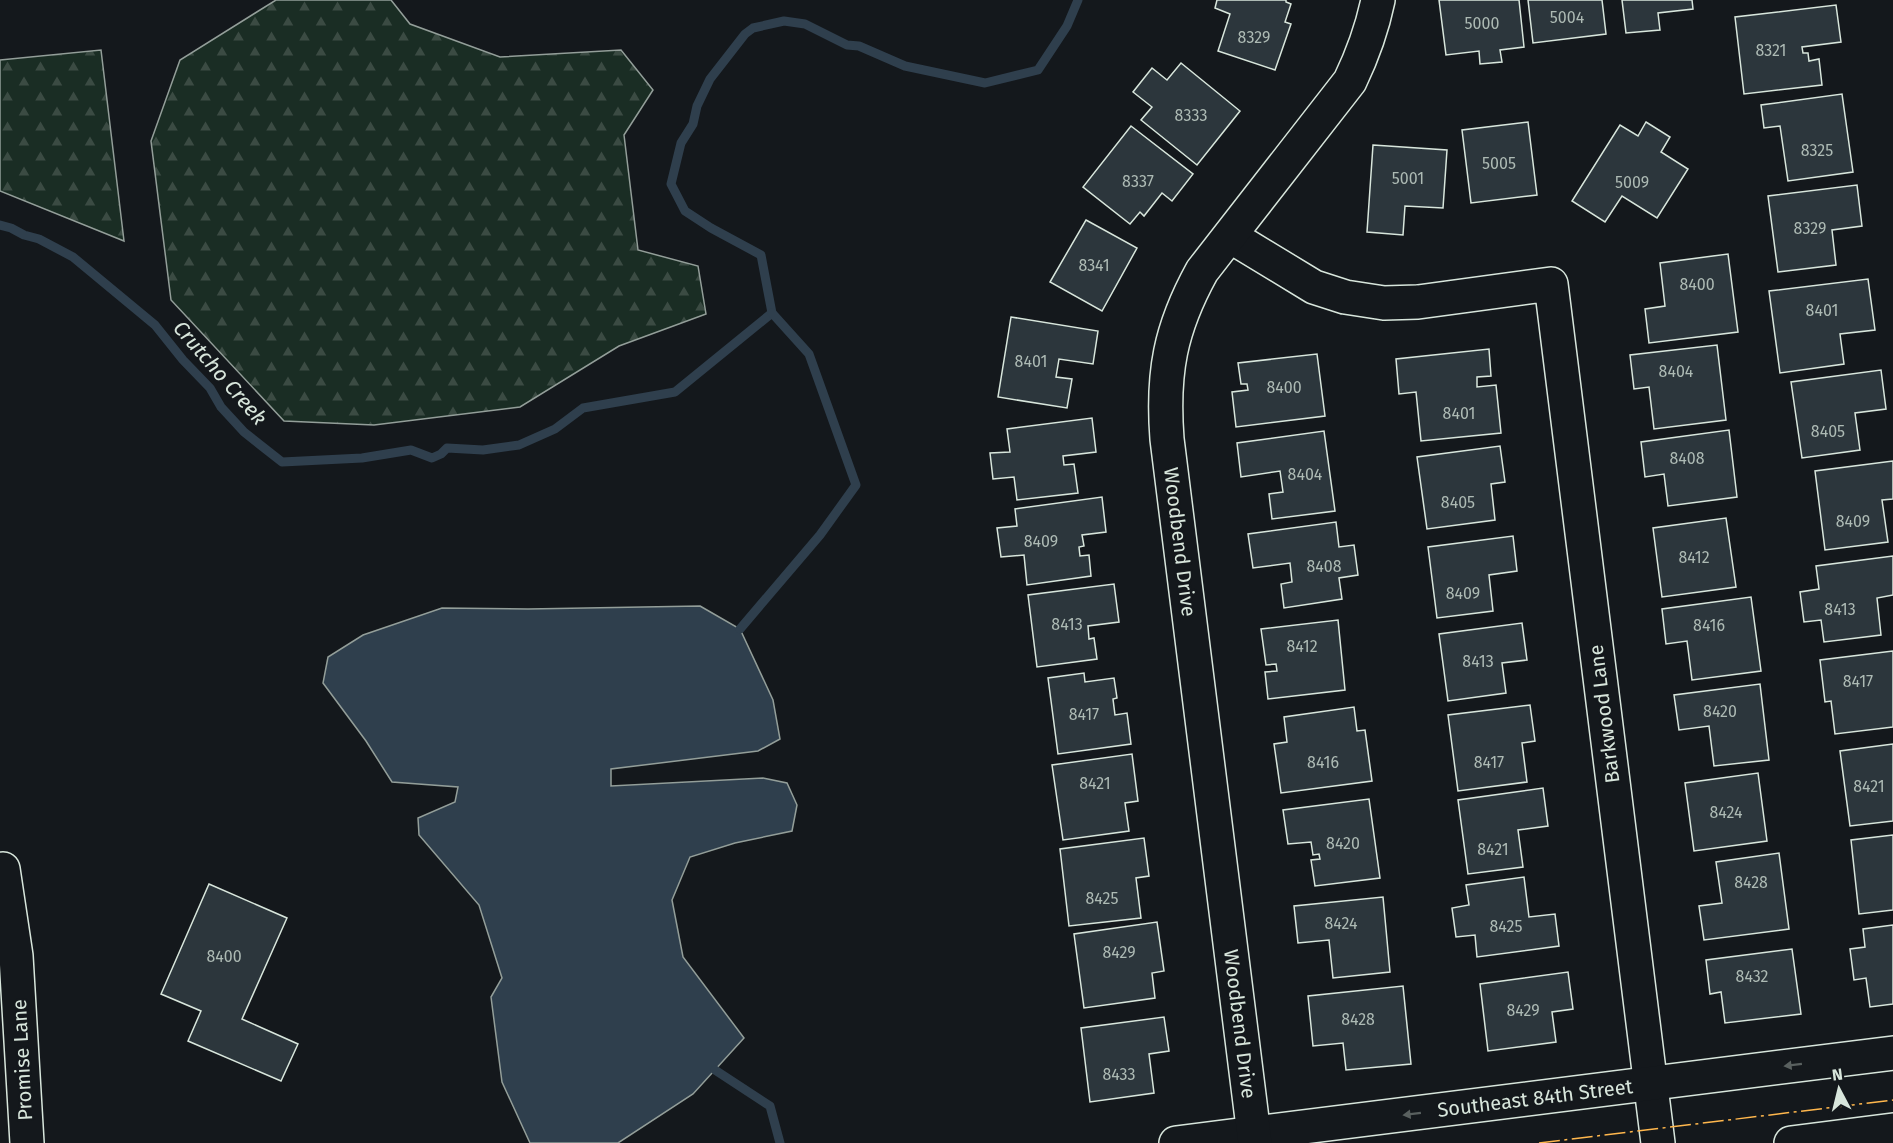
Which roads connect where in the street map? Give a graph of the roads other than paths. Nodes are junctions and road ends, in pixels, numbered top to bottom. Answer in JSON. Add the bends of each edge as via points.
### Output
{"nodes":[{"id":1,"x":1378,"y":0,"type":"edge"},
{"id":2,"x":1230,"y":236,"type":"junction"},
{"id":3,"x":3,"y":869,"type":"dead end"},
{"id":4,"x":1893,"y":1053,"type":"edge"},
{"id":5,"x":1650,"y":1083,"type":"junction"},
{"id":6,"x":1893,"y":1130,"type":"edge"},
{"id":7,"x":1255,"y":1138,"type":"edge"},
{"id":8,"x":27,"y":1143,"type":"edge"},
{"id":9,"x":1176,"y":1143,"type":"edge"},
{"id":10,"x":1658,"y":1143,"type":"edge"},
{"id":11,"x":1791,"y":1143,"type":"edge"}],
"edges":[{"from":1,"to":2,"type":"street","name":"Woodbend Drive","via":[[1364,54],[1350,81]]},
{"from":2,"to":5,"type":"street","name":"Barkwood Lane","via":[[1314,287],[1384,303],[1551,284]]},
{"from":2,"to":7,"type":"street","name":"Woodbend Drive","via":[[1187,297],[1170,348],[1164,408]]},
{"from":3,"to":8,"type":"street","name":"Promise Lane","via":[[16,956]]},
{"from":4,"to":5,"type":"street","name":"Southeast 84th Street","one_way":true},
{"from":5,"to":7,"type":"street","name":"Southeast 84th Street","one_way":true},
{"from":5,"to":10,"type":"street","name":"Barkwood Lane"},
{"from":6,"to":11,"type":"street"},
{"from":7,"to":9,"type":"street","name":"Southeast 84th Street"}]}
